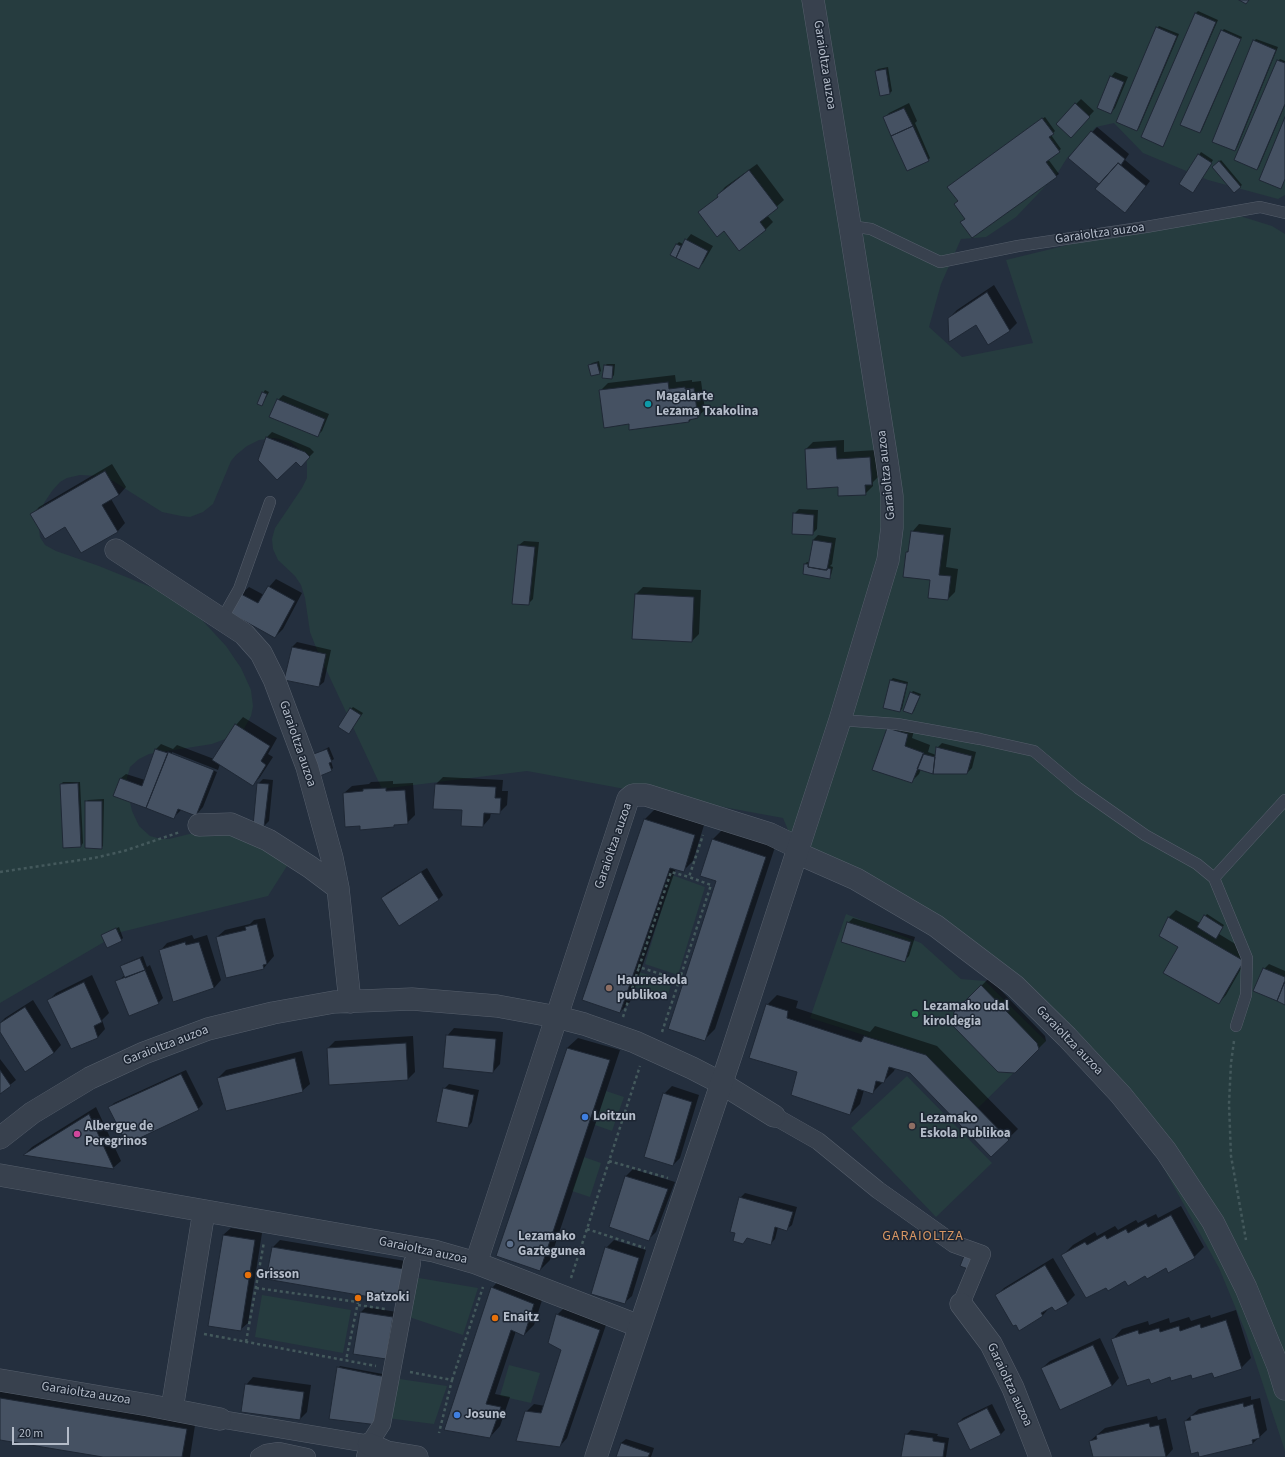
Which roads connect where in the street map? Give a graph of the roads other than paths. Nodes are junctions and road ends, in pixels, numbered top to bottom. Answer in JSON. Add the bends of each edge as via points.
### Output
{"nodes":[{"id":1,"x":813,"y":0,"type":"edge"},
{"id":2,"x":1285,"y":213,"type":"edge"},
{"id":3,"x":850,"y":226,"type":"junction"},
{"id":4,"x":270,"y":502,"type":"dead end"},
{"id":5,"x":116,"y":550,"type":"dead end"},
{"id":6,"x":222,"y":619,"type":"junction"},
{"id":7,"x":840,"y":720,"type":"junction"},
{"id":8,"x":1285,"y":800,"type":"edge"},
{"id":9,"x":199,"y":825,"type":"road end"},
{"id":10,"x":798,"y":850,"type":"junction"},
{"id":11,"x":1214,"y":878,"type":"junction"},
{"id":12,"x":338,"y":888,"type":"junction"},
{"id":13,"x":350,"y":1002,"type":"junction"},
{"id":14,"x":557,"y":1017,"type":"junction"},
{"id":15,"x":1236,"y":1026,"type":"road end"},
{"id":16,"x":721,"y":1083,"type":"junction"},
{"id":17,"x":774,"y":1116,"type":"joint"},
{"id":18,"x":0,"y":1138,"type":"edge"},
{"id":19,"x":3,"y":1171,"type":"edge"},
{"id":20,"x":204,"y":1211,"type":"junction"},
{"id":21,"x":412,"y":1262,"type":"dead end"},
{"id":22,"x":476,"y":1263,"type":"junction"},
{"id":23,"x":961,"y":1304,"type":"joint"},
{"id":24,"x":639,"y":1326,"type":"junction"},
{"id":25,"x":0,"y":1380,"type":"edge"},
{"id":26,"x":1285,"y":1389,"type":"edge"},
{"id":27,"x":172,"y":1409,"type":"junction"},
{"id":28,"x":220,"y":1419,"type":"joint"},
{"id":29,"x":367,"y":1450,"type":"edge"},
{"id":30,"x":259,"y":1457,"type":"edge"},
{"id":31,"x":306,"y":1457,"type":"edge"},
{"id":32,"x":417,"y":1457,"type":"edge"},
{"id":33,"x":596,"y":1457,"type":"edge"},
{"id":34,"x":1040,"y":1457,"type":"edge"}],
"edges":[{"from":1,"to":3,"type":"street","name":"Garaioltza auzoa"},
{"from":2,"to":3,"type":"lane","name":"Garaioltza auzoa","via":[[1260,207],[1018,246],[940,262],[871,229]]},
{"from":3,"to":7,"type":"street","name":"Garaioltza auzoa","via":[[892,496],[892,528],[886,566]]},
{"from":4,"to":6,"type":"lane","via":[[239,589]]},
{"from":5,"to":6,"type":"street","name":"Garaioltza auzoa"},
{"from":6,"to":12,"type":"street","name":"Garaioltza auzoa","via":[[244,634],[260,653],[274,679],[308,768]]},
{"from":7,"to":10,"type":"street","name":"Garaioltza auzoa"},
{"from":7,"to":11,"type":"lane","via":[[897,724],[1034,751],[1084,792],[1145,835],[1197,864]]},
{"from":8,"to":11,"type":"lane"},
{"from":9,"to":12,"type":"street","via":[[231,824],[268,840]]},
{"from":10,"to":14,"type":"street","name":"Garaioltza auzoa","via":[[762,832],[646,795],[633,795],[628,799]]},
{"from":10,"to":16,"type":"street","name":"Garaioltza auzoa"},
{"from":10,"to":26,"type":"street","name":"Garaioltza auzoa","via":[[856,879],[936,926],[1015,986],[1121,1095],[1166,1151],[1213,1222],[1246,1288]]},
{"from":11,"to":15,"type":"lane","via":[[1247,958],[1246,995]]},
{"from":12,"to":13,"type":"street","name":"Garaioltza auzoa"},
{"from":13,"to":14,"type":"street","name":"Garaioltza auzoa","via":[[412,999],[497,1006]]},
{"from":13,"to":18,"type":"street","name":"Garaioltza auzoa","via":[[334,1002],[273,1013],[208,1029],[144,1052],[90,1078],[32,1113]]},
{"from":14,"to":16,"type":"street","name":"Garaioltza auzoa","via":[[635,1042]]},
{"from":14,"to":22,"type":"street","name":"Garaioltza auzoa"},
{"from":16,"to":17,"type":"street","name":"Garaioltza auzoa"},
{"from":16,"to":24,"type":"street","name":"Garaioltza auzoa"},
{"from":17,"to":23,"type":"street","name":"Garaioltza auzoa","via":[[818,1141],[878,1190],[960,1246],[982,1254]]},
{"from":19,"to":20,"type":"street","name":"Garaioltza auzoa"},
{"from":20,"to":22,"type":"street","name":"Garaioltza auzoa","via":[[427,1250]]},
{"from":20,"to":27,"type":"street"},
{"from":21,"to":29,"type":"street","via":[[382,1424]]},
{"from":22,"to":24,"type":"street","name":"Garaioltza auzoa"},
{"from":23,"to":34,"type":"street","name":"Garaioltza auzoa","via":[[991,1344],[1013,1388]]},
{"from":24,"to":33,"type":"street","name":"Garaioltza auzoa"},
{"from":25,"to":27,"type":"street","name":"Garaioltza auzoa"},
{"from":27,"to":28,"type":"street","name":"Garaioltza auzoa"},
{"from":28,"to":29,"type":"street","name":"Garaioltza auzoa"},
{"from":29,"to":32,"type":"street","name":"Garaioltza auzoa"},
{"from":30,"to":31,"type":"street","via":[[279,1451]]}]}
